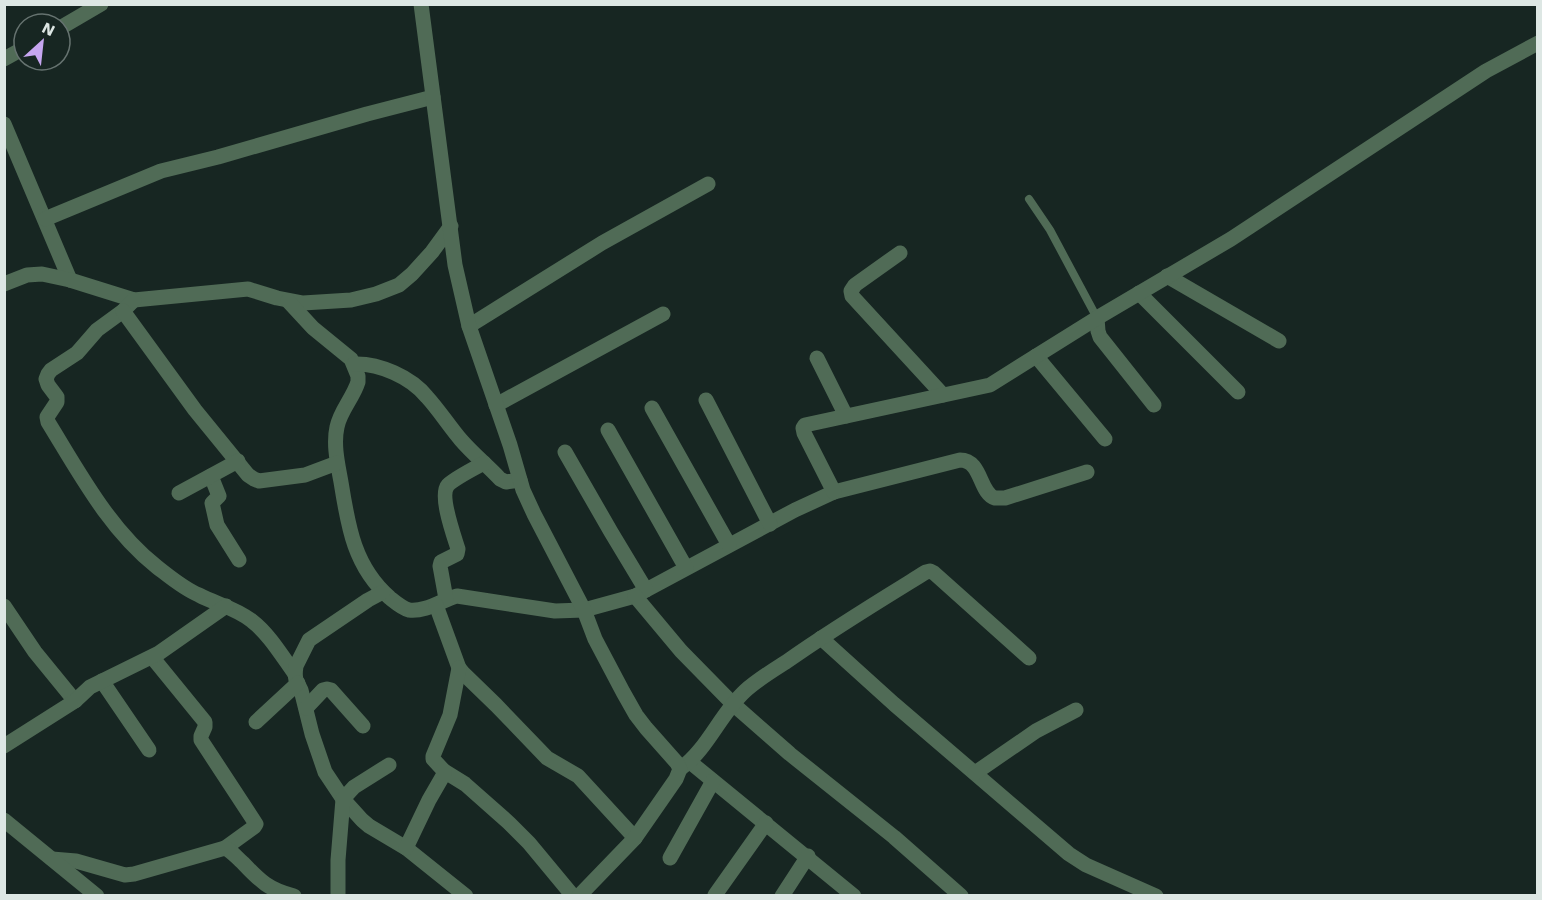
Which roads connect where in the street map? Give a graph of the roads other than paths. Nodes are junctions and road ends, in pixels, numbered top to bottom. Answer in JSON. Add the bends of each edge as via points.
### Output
{"nodes":[{"id":1,"x":101,"y":4,"type":"edge"},
{"id":2,"x":421,"y":4,"type":"edge"},
{"id":3,"x":72,"y":21,"type":"edge"},
{"id":4,"x":1538,"y":42,"type":"edge"},
{"id":5,"x":433,"y":97,"type":"junction"},
{"id":6,"x":4,"y":124,"type":"edge"},
{"id":7,"x":708,"y":184,"type":"dead end"},
{"id":8,"x":1029,"y":199,"type":"dead end"},
{"id":9,"x":45,"y":219,"type":"junction"},
{"id":10,"x":451,"y":226,"type":"junction"},
{"id":11,"x":900,"y":253,"type":"dead end"},
{"id":12,"x":1167,"y":276,"type":"junction"},
{"id":13,"x":70,"y":280,"type":"junction"},
{"id":14,"x":4,"y":284,"type":"edge"},
{"id":15,"x":1139,"y":293,"type":"junction"},
{"id":16,"x":288,"y":301,"type":"junction"},
{"id":17,"x":129,"y":306,"type":"junction"},
{"id":18,"x":663,"y":314,"type":"dead end"},
{"id":19,"x":1097,"y":318,"type":"junction"},
{"id":20,"x":469,"y":326,"type":"junction"},
{"id":21,"x":1279,"y":341,"type":"dead end"},
{"id":22,"x":1036,"y":356,"type":"junction"},
{"id":23,"x":817,"y":358,"type":"dead end"},
{"id":24,"x":354,"y":364,"type":"junction"},
{"id":25,"x":1238,"y":392,"type":"dead end"},
{"id":26,"x":943,"y":395,"type":"junction"},
{"id":27,"x":706,"y":400,"type":"dead end"},
{"id":28,"x":496,"y":405,"type":"junction"},
{"id":29,"x":1154,"y":405,"type":"dead end"},
{"id":30,"x":652,"y":408,"type":"dead end"},
{"id":31,"x":846,"y":416,"type":"junction"},
{"id":32,"x":608,"y":430,"type":"dead end"},
{"id":33,"x":1105,"y":439,"type":"dead end"},
{"id":34,"x":565,"y":452,"type":"dead end"},
{"id":35,"x":238,"y":461,"type":"junction"},
{"id":36,"x":337,"y":463,"type":"junction"},
{"id":37,"x":484,"y":463,"type":"junction"},
{"id":38,"x":1087,"y":472,"type":"dead end"},
{"id":39,"x":212,"y":476,"type":"junction"},
{"id":40,"x":520,"y":480,"type":"junction"},
{"id":41,"x":834,"y":492,"type":"junction"},
{"id":42,"x":179,"y":493,"type":"dead end"},
{"id":43,"x":770,"y":524,"type":"junction"},
{"id":44,"x":729,"y":545,"type":"junction"},
{"id":45,"x":239,"y":560,"type":"dead end"},
{"id":46,"x":686,"y":568,"type":"junction"},
{"id":47,"x":383,"y":592,"type":"junction"},
{"id":48,"x":640,"y":593,"type":"junction"},
{"id":49,"x":441,"y":602,"type":"junction"},
{"id":50,"x":4,"y":606,"type":"edge"},
{"id":51,"x":225,"y":606,"type":"junction"},
{"id":52,"x":584,"y":610,"type":"junction"},
{"id":53,"x":821,"y":638,"type":"junction"},
{"id":54,"x":152,"y":657,"type":"junction"},
{"id":55,"x":1029,"y":658,"type":"dead end"},
{"id":56,"x":459,"y":668,"type":"junction"},
{"id":57,"x":296,"y":678,"type":"junction"},
{"id":58,"x":102,"y":681,"type":"junction"},
{"id":59,"x":75,"y":701,"type":"junction"},
{"id":60,"x":733,"y":704,"type":"junction"},
{"id":61,"x":306,"y":708,"type":"junction"},
{"id":62,"x":1076,"y":710,"type":"dead end"},
{"id":63,"x":255,"y":722,"type":"dead end"},
{"id":64,"x":363,"y":726,"type":"dead end"},
{"id":65,"x":4,"y":746,"type":"edge"},
{"id":66,"x":149,"y":750,"type":"dead end"},
{"id":67,"x":389,"y":765,"type":"dead end"},
{"id":68,"x":685,"y":765,"type":"junction"},
{"id":69,"x":444,"y":771,"type":"junction"},
{"id":70,"x":975,"y":773,"type":"junction"},
{"id":71,"x":713,"y":781,"type":"junction"},
{"id":72,"x":343,"y":799,"type":"junction"},
{"id":73,"x":766,"y":823,"type":"junction"},
{"id":74,"x":7,"y":826,"type":"edge"},
{"id":75,"x":635,"y":838,"type":"junction"},
{"id":76,"x":225,"y":848,"type":"junction"},
{"id":77,"x":406,"y":848,"type":"junction"},
{"id":78,"x":808,"y":856,"type":"junction"},
{"id":79,"x":670,"y":858,"type":"dead end"},
{"id":80,"x":52,"y":859,"type":"junction"},
{"id":81,"x":715,"y":895,"type":"edge"},
{"id":82,"x":97,"y":896,"type":"edge"},
{"id":83,"x":294,"y":896,"type":"edge"},
{"id":84,"x":338,"y":896,"type":"edge"},
{"id":85,"x":466,"y":896,"type":"edge"},
{"id":86,"x":573,"y":896,"type":"edge"},
{"id":87,"x":579,"y":896,"type":"edge"},
{"id":88,"x":782,"y":896,"type":"edge"},
{"id":89,"x":854,"y":896,"type":"edge"},
{"id":90,"x":961,"y":896,"type":"edge"},
{"id":91,"x":1156,"y":896,"type":"edge"}],
"edges":[{"from":1,"to":3,"type":"street"},
{"from":2,"to":5,"type":"street"},
{"from":4,"to":12,"type":"street","via":[[1486,71],[1231,239]]},
{"from":5,"to":9,"type":"street","via":[[160,171]]},
{"from":5,"to":10,"type":"street"},
{"from":6,"to":9,"type":"street"},
{"from":7,"to":20,"type":"street","via":[[593,248]]},
{"from":8,"to":19,"type":"lane"},
{"from":9,"to":13,"type":"street"},
{"from":10,"to":16,"type":"street","via":[[399,285],[351,300]]},
{"from":10,"to":20,"type":"street"},
{"from":11,"to":26,"type":"street","via":[[855,285],[852,296]]},
{"from":12,"to":15,"type":"street"},
{"from":12,"to":21,"type":"street"},
{"from":13,"to":14,"type":"street","via":[[35,274]]},
{"from":13,"to":17,"type":"street"},
{"from":15,"to":19,"type":"street"},
{"from":15,"to":25,"type":"street"},
{"from":16,"to":17,"type":"street","via":[[248,289]]},
{"from":16,"to":24,"type":"street"},
{"from":17,"to":35,"type":"street","via":[[195,410]]},
{"from":17,"to":51,"type":"street","via":[[48,374],[48,385],[57,397],[48,422],[95,498],[123,534],[155,566],[191,591]]},
{"from":18,"to":28,"type":"street"},
{"from":19,"to":22,"type":"street"},
{"from":19,"to":29,"type":"street","via":[[1104,343]]},
{"from":20,"to":28,"type":"street"},
{"from":22,"to":26,"type":"street","via":[[990,385]]},
{"from":22,"to":33,"type":"street"},
{"from":23,"to":31,"type":"street"},
{"from":24,"to":36,"type":"street","via":[[358,382],[336,428]]},
{"from":24,"to":37,"type":"street","via":[[387,369],[421,390]]},
{"from":26,"to":31,"type":"street"},
{"from":27,"to":43,"type":"street"},
{"from":28,"to":40,"type":"street"},
{"from":30,"to":44,"type":"street"},
{"from":31,"to":41,"type":"street","via":[[803,428]]},
{"from":32,"to":46,"type":"street"},
{"from":34,"to":48,"type":"street","via":[[611,532]]},
{"from":35,"to":36,"type":"street","via":[[248,475],[259,481],[305,475]]},
{"from":35,"to":39,"type":"street"},
{"from":36,"to":47,"type":"street","via":[[351,538],[364,567]]},
{"from":37,"to":40,"type":"street","via":[[503,481]]},
{"from":37,"to":49,"type":"street","via":[[445,490],[458,549],[457,554],[441,562]]},
{"from":38,"to":41,"type":"street","via":[[994,498],[971,464],[960,460]]},
{"from":39,"to":42,"type":"street"},
{"from":39,"to":45,"type":"street","via":[[219,496],[212,503],[218,525]]},
{"from":40,"to":52,"type":"street"},
{"from":41,"to":43,"type":"street"},
{"from":43,"to":44,"type":"street"},
{"from":44,"to":46,"type":"street"},
{"from":46,"to":48,"type":"street"},
{"from":47,"to":49,"type":"street","via":[[410,610]]},
{"from":47,"to":57,"type":"street","via":[[309,640],[296,666]]},
{"from":48,"to":52,"type":"street"},
{"from":48,"to":60,"type":"street","via":[[681,651]]},
{"from":49,"to":52,"type":"street","via":[[467,596],[555,611]]},
{"from":49,"to":56,"type":"street"},
{"from":50,"to":59,"type":"street"},
{"from":51,"to":54,"type":"street"},
{"from":51,"to":57,"type":"street","via":[[261,628]]},
{"from":52,"to":68,"type":"street","via":[[595,639],[636,715],[678,763]]},
{"from":53,"to":55,"type":"street","via":[[930,571]]},
{"from":53,"to":60,"type":"street"},
{"from":53,"to":70,"type":"street"},
{"from":54,"to":58,"type":"street"},
{"from":54,"to":76,"type":"street","via":[[205,722],[201,740],[256,824]]},
{"from":56,"to":69,"type":"street","via":[[450,715],[433,756]]},
{"from":56,"to":75,"type":"street","via":[[547,758],[578,776]]},
{"from":57,"to":61,"type":"street"},
{"from":57,"to":63,"type":"street"},
{"from":58,"to":59,"type":"street"},
{"from":58,"to":66,"type":"street"},
{"from":59,"to":65,"type":"street"},
{"from":60,"to":68,"type":"street"},
{"from":60,"to":90,"type":"street"},
{"from":61,"to":64,"type":"street","via":[[323,690],[331,690]]},
{"from":61,"to":72,"type":"street","via":[[325,772]]},
{"from":62,"to":70,"type":"street","via":[[1036,730]]},
{"from":67,"to":72,"type":"street","via":[[354,787]]},
{"from":68,"to":71,"type":"street"},
{"from":68,"to":75,"type":"street"},
{"from":69,"to":77,"type":"street"},
{"from":69,"to":86,"type":"street","via":[[465,784],[516,830]]},
{"from":70,"to":91,"type":"street","via":[[1076,859]]},
{"from":71,"to":73,"type":"street"},
{"from":71,"to":79,"type":"street"},
{"from":72,"to":77,"type":"street","via":[[369,826]]},
{"from":72,"to":84,"type":"street"},
{"from":73,"to":78,"type":"street"},
{"from":73,"to":81,"type":"street"},
{"from":74,"to":80,"type":"street"},
{"from":75,"to":87,"type":"street"},
{"from":76,"to":80,"type":"street","via":[[125,875],[76,861]]},
{"from":76,"to":83,"type":"street","via":[[270,888]]},
{"from":77,"to":85,"type":"street"},
{"from":78,"to":88,"type":"street"},
{"from":78,"to":89,"type":"street"},
{"from":80,"to":82,"type":"street"}]}
